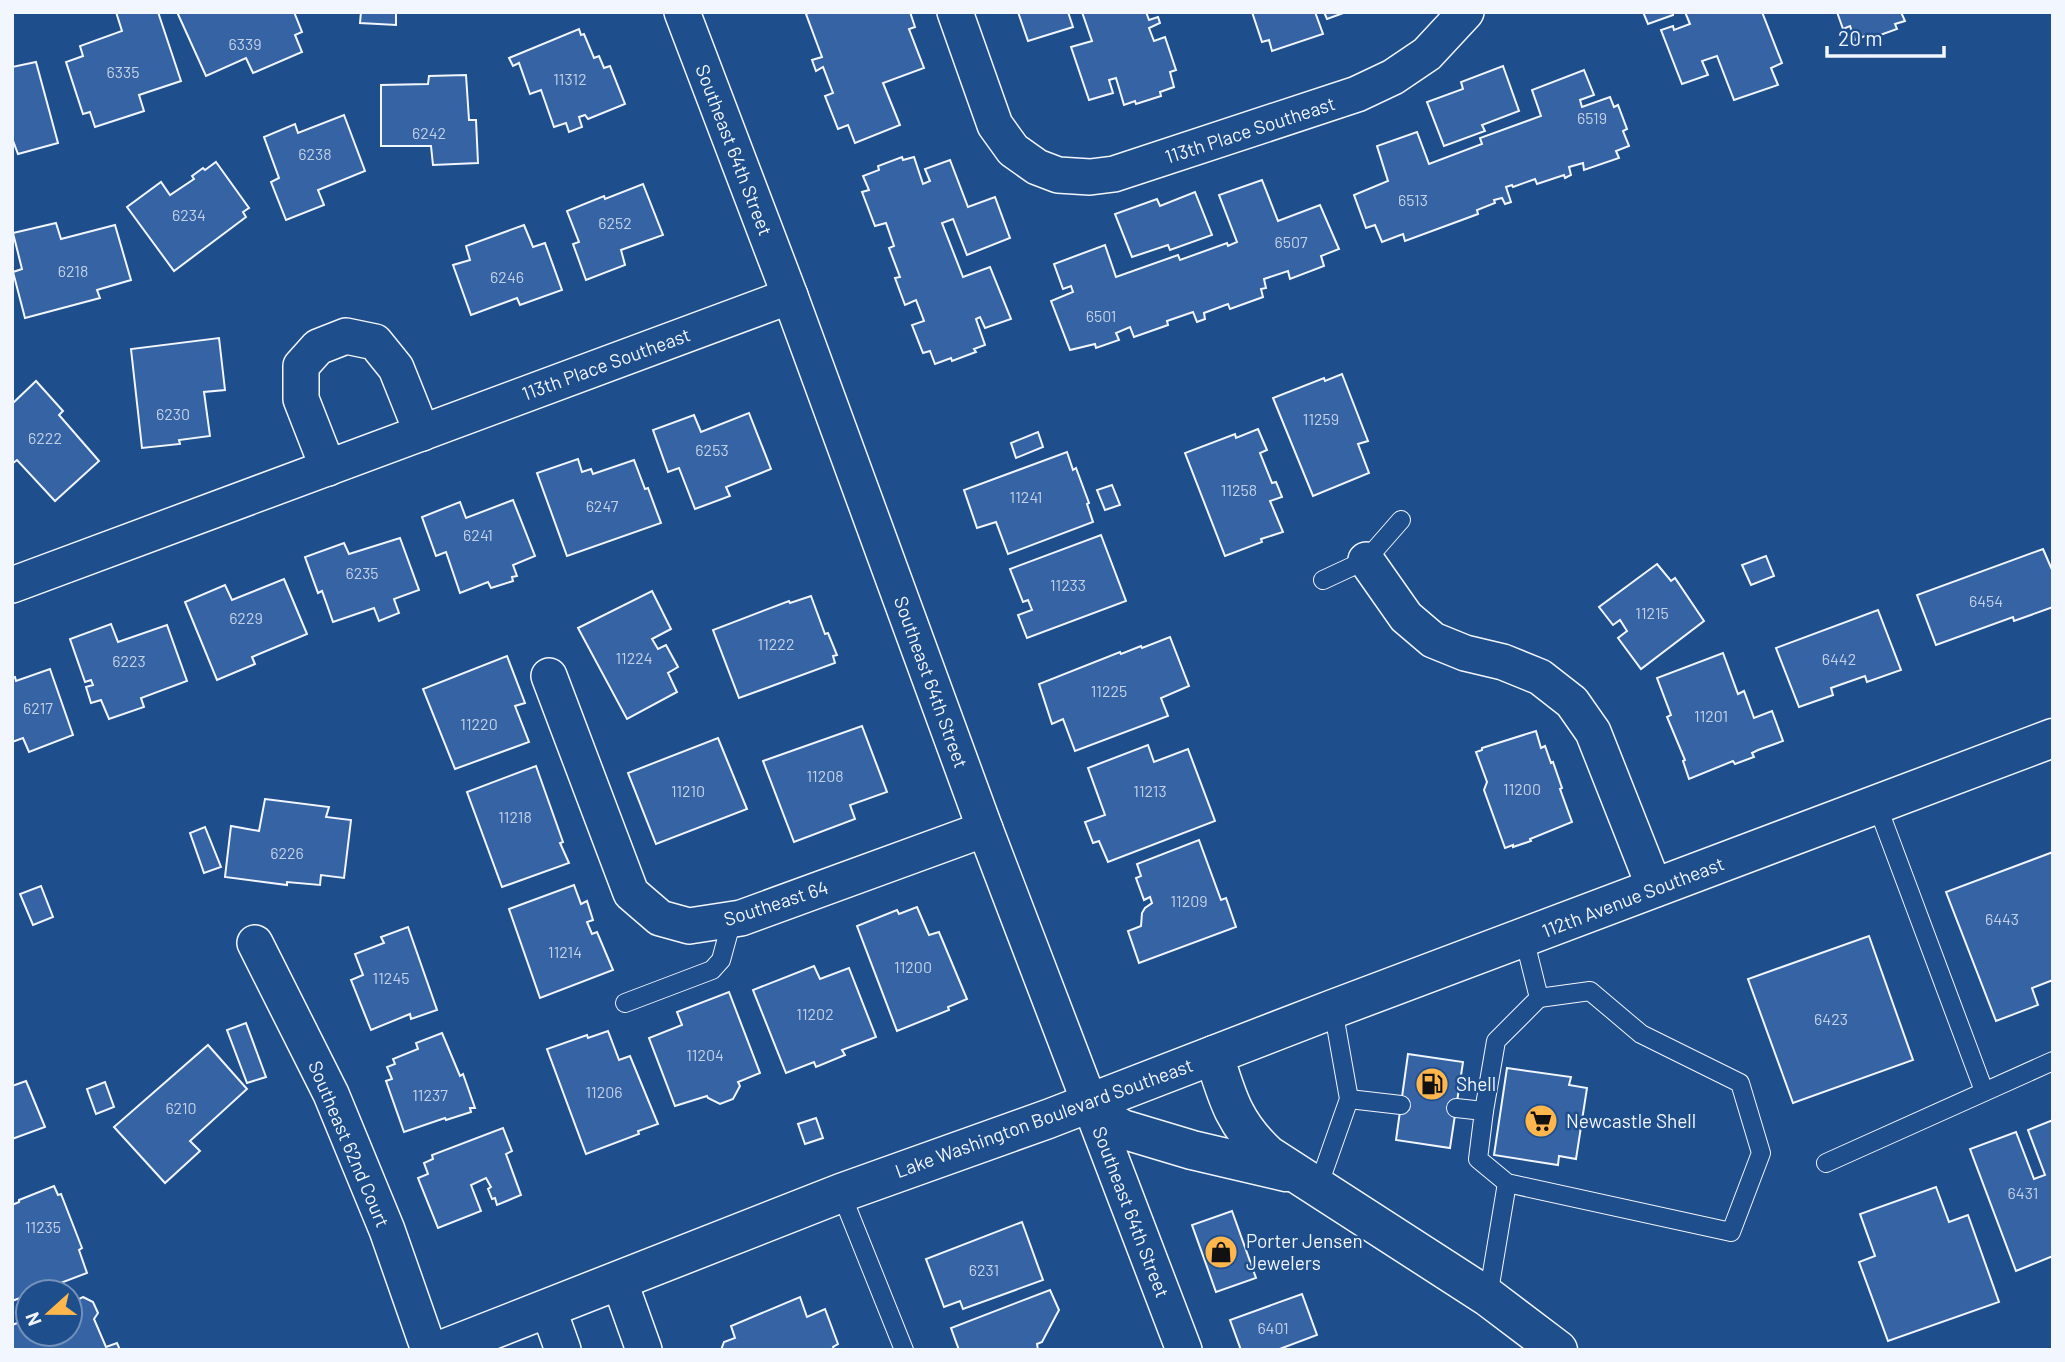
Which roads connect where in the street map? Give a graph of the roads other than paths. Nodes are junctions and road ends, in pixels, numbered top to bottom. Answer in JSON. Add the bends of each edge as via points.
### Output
{"nodes":[{"id":1,"x":682,"y":12,"type":"edge"},
{"id":2,"x":955,"y":12,"type":"edge"},
{"id":3,"x":1466,"y":12,"type":"edge"},
{"id":4,"x":790,"y":296,"type":"junction"},
{"id":5,"x":422,"y":433,"type":"junction"},
{"id":6,"x":328,"y":468,"type":"junction"},
{"id":7,"x":1401,"y":520,"type":"dead end"},
{"id":8,"x":1366,"y":560,"type":"junction"},
{"id":9,"x":1323,"y":580,"type":"dead end"},
{"id":10,"x":12,"y":585,"type":"edge"},
{"id":11,"x":549,"y":676,"type":"dead end"},
{"id":12,"x":2053,"y":737,"type":"edge"},
{"id":13,"x":1877,"y":805,"type":"junction"},
{"id":14,"x":985,"y":828,"type":"junction"},
{"id":15,"x":1655,"y":889,"type":"junction"},
{"id":16,"x":732,"y":920,"type":"junction"},
{"id":17,"x":1524,"y":938,"type":"junction"},
{"id":18,"x":255,"y":943,"type":"dead end"},
{"id":19,"x":1539,"y":998,"type":"junction"},
{"id":20,"x":625,"y":1003,"type":"dead end"},
{"id":21,"x":1333,"y":1009,"type":"junction"},
{"id":22,"x":1214,"y":1055,"type":"junction"},
{"id":23,"x":2053,"y":1060,"type":"edge"},
{"id":24,"x":1984,"y":1091,"type":"junction"},
{"id":25,"x":1349,"y":1099,"type":"junction"},
{"id":26,"x":1090,"y":1103,"type":"junction"},
{"id":27,"x":1401,"y":1105,"type":"dead end"},
{"id":28,"x":1456,"y":1108,"type":"dead end"},
{"id":29,"x":1484,"y":1111,"type":"junction"},
{"id":30,"x":1826,"y":1163,"type":"dead end"},
{"id":31,"x":1308,"y":1181,"type":"junction"},
{"id":32,"x":1507,"y":1184,"type":"junction"},
{"id":33,"x":841,"y":1193,"type":"junction"},
{"id":34,"x":619,"y":1280,"type":"junction"},
{"id":35,"x":1488,"y":1297,"type":"junction"},
{"id":36,"x":548,"y":1308,"type":"junction"},
{"id":37,"x":429,"y":1350,"type":"edge"},
{"id":38,"x":441,"y":1350,"type":"edge"},
{"id":39,"x":563,"y":1350,"type":"edge"},
{"id":40,"x":644,"y":1350,"type":"edge"},
{"id":41,"x":904,"y":1350,"type":"edge"},
{"id":42,"x":1184,"y":1350,"type":"edge"},
{"id":43,"x":1558,"y":1350,"type":"edge"}],
"edges":[{"from":1,"to":4,"type":"street","name":"Southeast 64th Street"},
{"from":2,"to":3,"type":"street","name":"113th Place Southeast","via":[[995,125],[1013,150],[1058,175],[1090,177],[1114,174],[1357,94],[1394,77],[1427,54]]},
{"from":4,"to":5,"type":"street","name":"113th Place Southeast"},
{"from":4,"to":14,"type":"street","name":"Southeast 64th Street"},
{"from":5,"to":6,"type":"street","name":"113th Place Southeast"},
{"from":5,"to":6,"type":"street","via":[[396,368],[375,342],[346,337],[318,347],[301,366],[301,399]]},
{"from":6,"to":10,"type":"street","name":"113th Place Southeast"},
{"from":7,"to":8,"type":"lane"},
{"from":8,"to":9,"type":"lane"},
{"from":8,"to":15,"type":"street","via":[[1406,617],[1433,640],[1540,677],[1572,702],[1593,732]]},
{"from":11,"to":16,"type":"street","name":"Southeast 64","via":[[631,893],[660,918],[689,926]]},
{"from":12,"to":13,"type":"main road","name":"112th Avenue Southeast"},
{"from":13,"to":15,"type":"main road","name":"112th Avenue Southeast"},
{"from":13,"to":24,"type":"lane"},
{"from":14,"to":16,"type":"street","name":"Southeast 64"},
{"from":14,"to":26,"type":"street","name":"Southeast 64th Street"},
{"from":15,"to":17,"type":"main road","name":"112th Avenue Southeast"},
{"from":16,"to":20,"type":"lane","via":[[721,960],[712,970]]},
{"from":17,"to":19,"type":"lane"},
{"from":17,"to":21,"type":"main road","name":"112th Avenue Southeast"},
{"from":18,"to":37,"type":"street","name":"Southeast 62nd Court","via":[[331,1094],[387,1230]]},
{"from":19,"to":29,"type":"lane","via":[[1496,1041]]},
{"from":19,"to":32,"type":"lane","via":[[1590,991],[1641,1034],[1741,1083],[1761,1153],[1731,1232]]},
{"from":21,"to":22,"type":"main road","name":"112th Avenue Southeast"},
{"from":21,"to":25,"type":"lane"},
{"from":22,"to":26,"type":"main road","name":"Lake Washington Boulevard Southeast"},
{"from":22,"to":31,"type":"main road","name":"Lake Washington Boulevard Southeast","via":[[1244,1130],[1268,1156]]},
{"from":23,"to":24,"type":"lane"},
{"from":24,"to":30,"type":"lane"},
{"from":25,"to":27,"type":"lane"},
{"from":25,"to":31,"type":"lane"},
{"from":26,"to":31,"type":"main road","via":[[1122,1129]]},
{"from":26,"to":33,"type":"main road","name":"Lake Washington Boulevard Southeast"},
{"from":26,"to":42,"type":"street","name":"Southeast 64th Street"},
{"from":28,"to":29,"type":"lane"},
{"from":29,"to":32,"type":"lane","via":[[1478,1159]]},
{"from":31,"to":35,"type":"main road","name":"Lake Washington Boulevard Southeast"},
{"from":32,"to":35,"type":"lane"},
{"from":33,"to":34,"type":"main road","name":"Lake Washington Boulevard Southeast"},
{"from":33,"to":41,"type":"lane"},
{"from":34,"to":36,"type":"main road","name":"Lake Washington Boulevard Southeast"},
{"from":34,"to":40,"type":"street"},
{"from":35,"to":43,"type":"main road","name":"Lake Washington Boulevard Southeast"},
{"from":36,"to":38,"type":"main road","name":"Lake Washington Boulevard Southeast"},
{"from":36,"to":39,"type":"street"}]}
